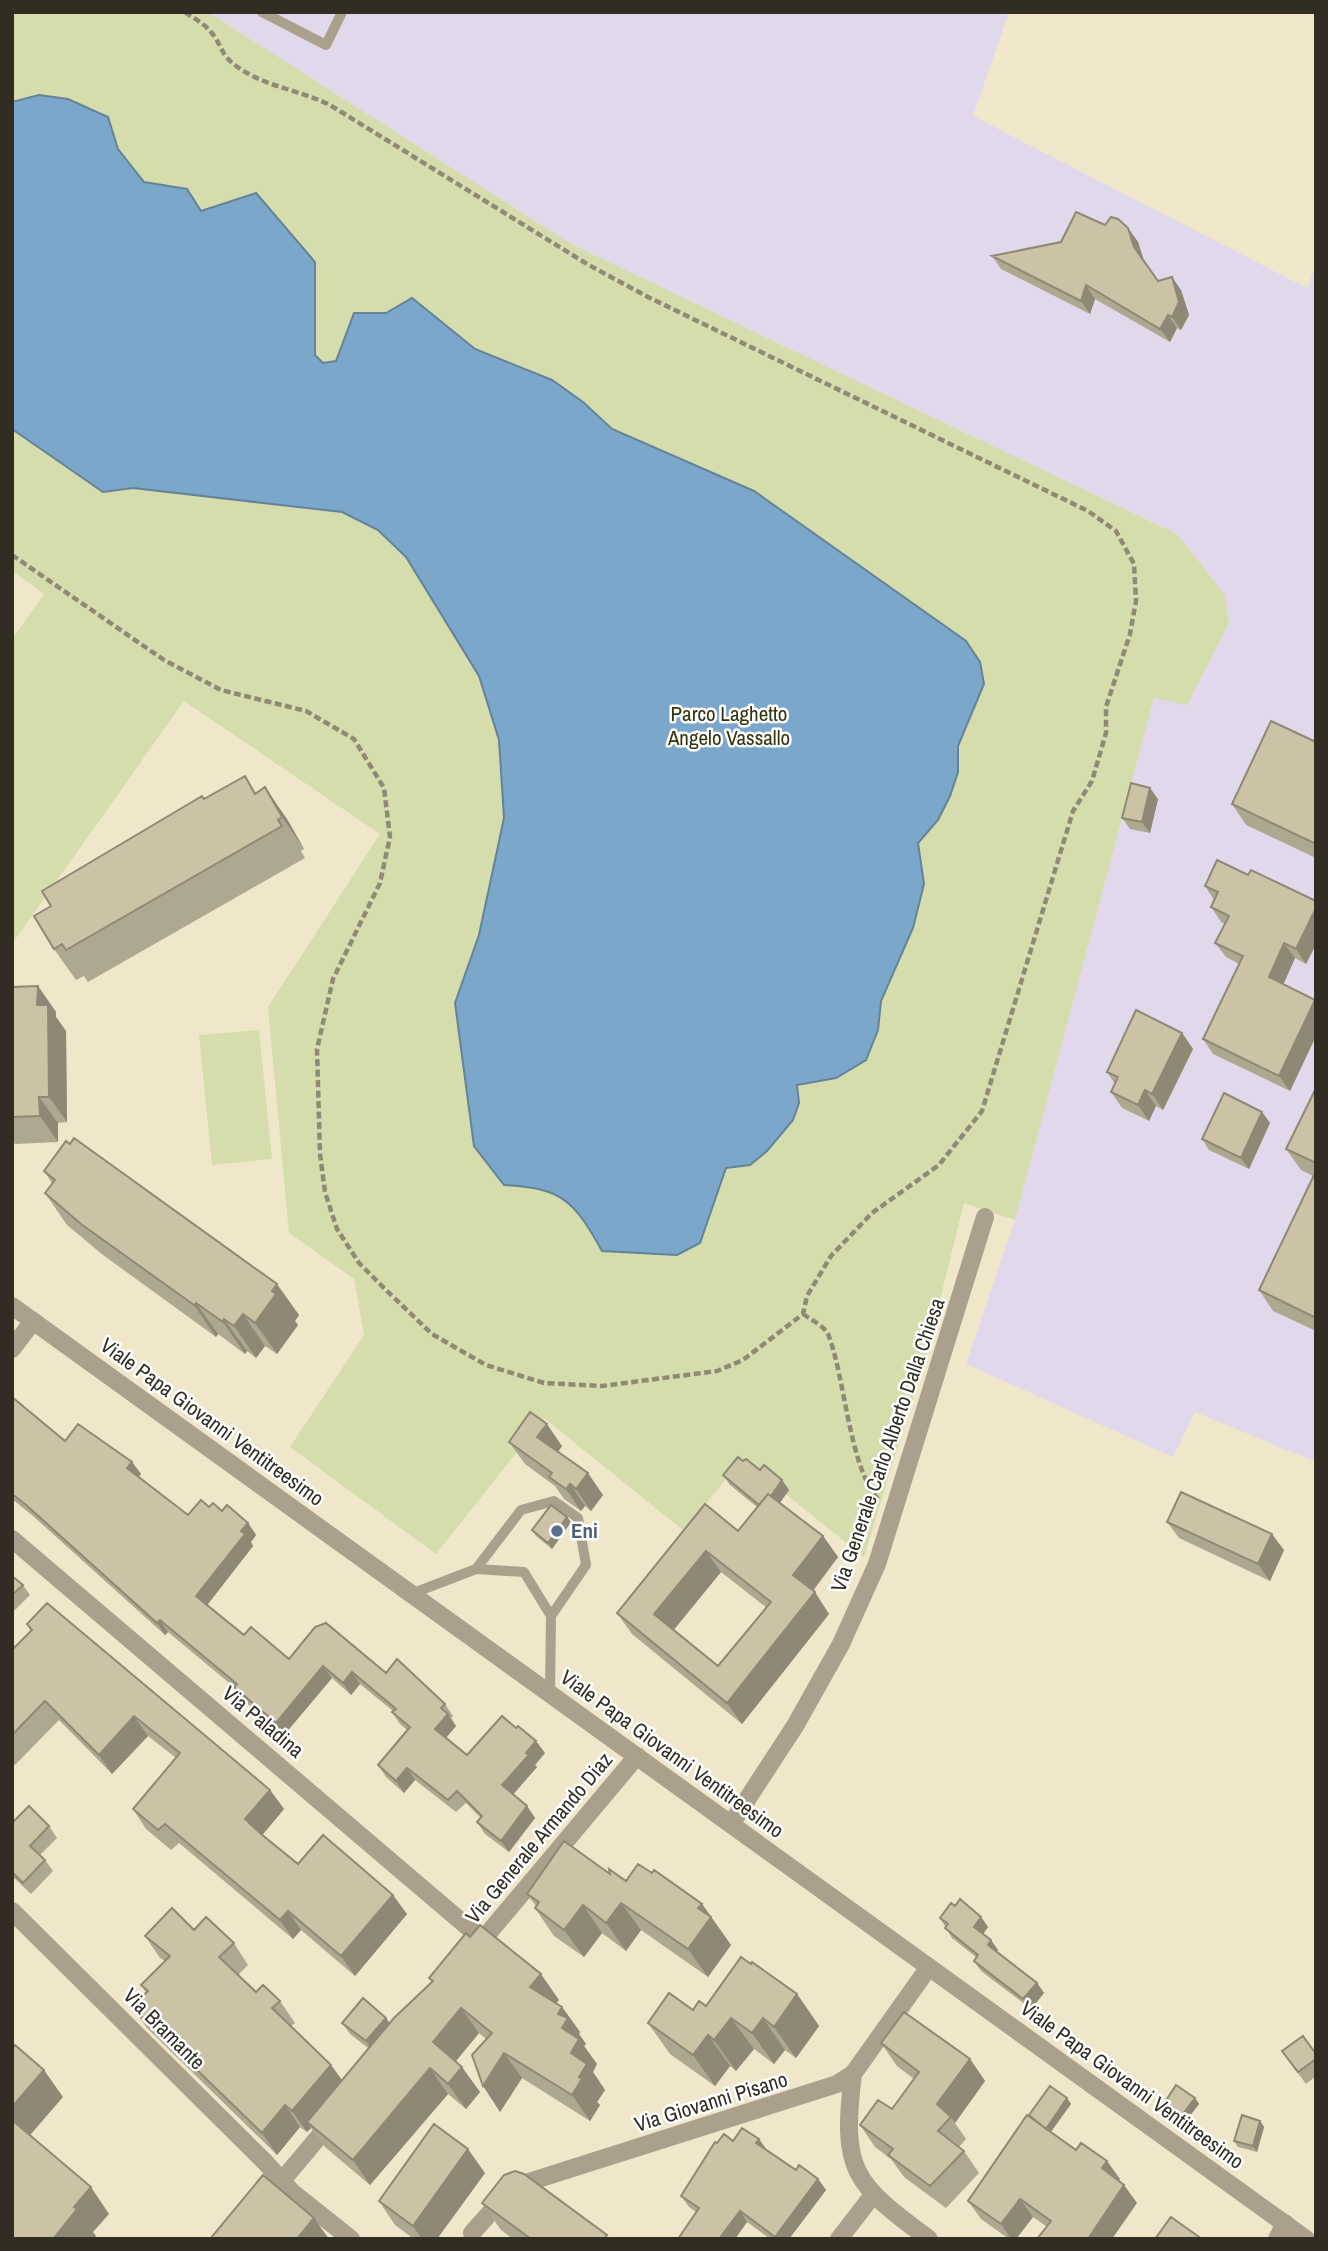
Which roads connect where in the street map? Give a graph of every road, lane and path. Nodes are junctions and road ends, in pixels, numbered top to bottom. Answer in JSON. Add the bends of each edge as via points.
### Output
{"nodes":[{"id":1,"x":185,"y":12,"type":"edge"},
{"id":2,"x":262,"y":12,"type":"edge"},
{"id":3,"x":342,"y":12,"type":"edge"},
{"id":4,"x":12,"y":555,"type":"edge"},
{"id":5,"x":985,"y":1217,"type":"dead end"},
{"id":6,"x":12,"y":1306,"type":"edge"},
{"id":7,"x":803,"y":1314,"type":"junction"},
{"id":8,"x":33,"y":1321,"type":"junction"},
{"id":9,"x":12,"y":1349,"type":"edge"},
{"id":10,"x":892,"y":1514,"type":"junction"},
{"id":11,"x":12,"y":1539,"type":"edge"},
{"id":12,"x":476,"y":1569,"type":"junction"},
{"id":13,"x":411,"y":1594,"type":"junction"},
{"id":14,"x":551,"y":1616,"type":"junction"},
{"id":15,"x":550,"y":1693,"type":"junction"},
{"id":16,"x":637,"y":1756,"type":"junction"},
{"id":17,"x":731,"y":1824,"type":"junction"},
{"id":18,"x":12,"y":1911,"type":"edge"},
{"id":19,"x":483,"y":1940,"type":"junction"},
{"id":20,"x":466,"y":1961,"type":"edge"},
{"id":21,"x":929,"y":1967,"type":"junction"},
{"id":22,"x":853,"y":2074,"type":"junction"},
{"id":23,"x":343,"y":2107,"type":"edge"},
{"id":24,"x":282,"y":2180,"type":"junction"},
{"id":25,"x":873,"y":2196,"type":"junction"},
{"id":26,"x":1281,"y":2231,"type":"edge"},
{"id":27,"x":473,"y":2237,"type":"edge"},
{"id":28,"x":233,"y":2239,"type":"edge"},
{"id":29,"x":351,"y":2239,"type":"edge"},
{"id":30,"x":839,"y":2239,"type":"edge"},
{"id":31,"x":929,"y":2239,"type":"edge"},
{"id":32,"x":1306,"y":2239,"type":"edge"}],
"edges":[{"from":1,"to":7,"type":"path","via":[[211,31],[223,56],[239,68],[330,105],[587,264],[1088,511],[1116,531],[1134,564],[1136,601],[1106,708],[1106,733],[1092,780],[1073,811],[982,1111],[939,1165],[872,1213],[831,1256],[807,1296]]},
{"from":2,"to":3,"type":"lane","via":[[326,45]]},
{"from":4,"to":7,"type":"path","via":[[164,660],[221,690],[306,710],[354,739],[384,788],[390,837],[380,883],[333,979],[317,1049],[325,1192],[337,1229],[359,1263],[387,1291],[432,1334],[486,1365],[544,1383],[602,1386],[718,1371],[743,1360]]},
{"from":5,"to":10,"type":"street","name":"Via Generale Carlo Alberto Dalla Chiesa"},
{"from":6,"to":8,"type":"street","name":"Viale Papa Giovanni Ventitreesimo"},
{"from":7,"to":10,"type":"path","via":[[827,1332],[862,1464],[872,1492]]},
{"from":8,"to":9,"type":"street"},
{"from":8,"to":13,"type":"street","name":"Viale Papa Giovanni Ventitreesimo"},
{"from":10,"to":17,"type":"street","name":"Via Generale Carlo Alberto Dalla Chiesa","via":[[877,1564],[841,1644],[795,1726]]},
{"from":11,"to":19,"type":"street","name":"Via Paladina"},
{"from":12,"to":13,"type":"lane"},
{"from":12,"to":14,"type":"lane","via":[[524,1572]]},
{"from":12,"to":14,"type":"lane","via":[[521,1510],[554,1501],[578,1518],[586,1566]]},
{"from":13,"to":15,"type":"street","name":"Viale Papa Giovanni Ventitreesimo"},
{"from":14,"to":15,"type":"lane"},
{"from":15,"to":16,"type":"street","name":"Viale Papa Giovanni Ventitreesimo"},
{"from":16,"to":17,"type":"street","name":"Viale Papa Giovanni Ventitreesimo"},
{"from":16,"to":19,"type":"street","name":"Via Generale Armando Diaz"},
{"from":17,"to":21,"type":"street","name":"Viale Papa Giovanni Ventitreesimo"},
{"from":18,"to":24,"type":"street","name":"Via Bramante"},
{"from":19,"to":20,"type":"street","name":"Via Generale Armando Diaz"},
{"from":21,"to":22,"type":"street","name":"Via Giovanni Pisano"},
{"from":21,"to":26,"type":"street","name":"Viale Papa Giovanni Ventitreesimo"},
{"from":22,"to":25,"type":"street","via":[[849,2147],[861,2181]]},
{"from":22,"to":27,"type":"street","name":"Via Giovanni Pisano","via":[[822,2091],[513,2187]]},
{"from":23,"to":24,"type":"street"},
{"from":24,"to":28,"type":"street"},
{"from":24,"to":29,"type":"street","name":"Via Bramante"},
{"from":25,"to":30,"type":"street"},
{"from":25,"to":31,"type":"street"},
{"from":26,"to":32,"type":"street","name":"Viale Papa Giovanni Ventitreesimo"}]}
